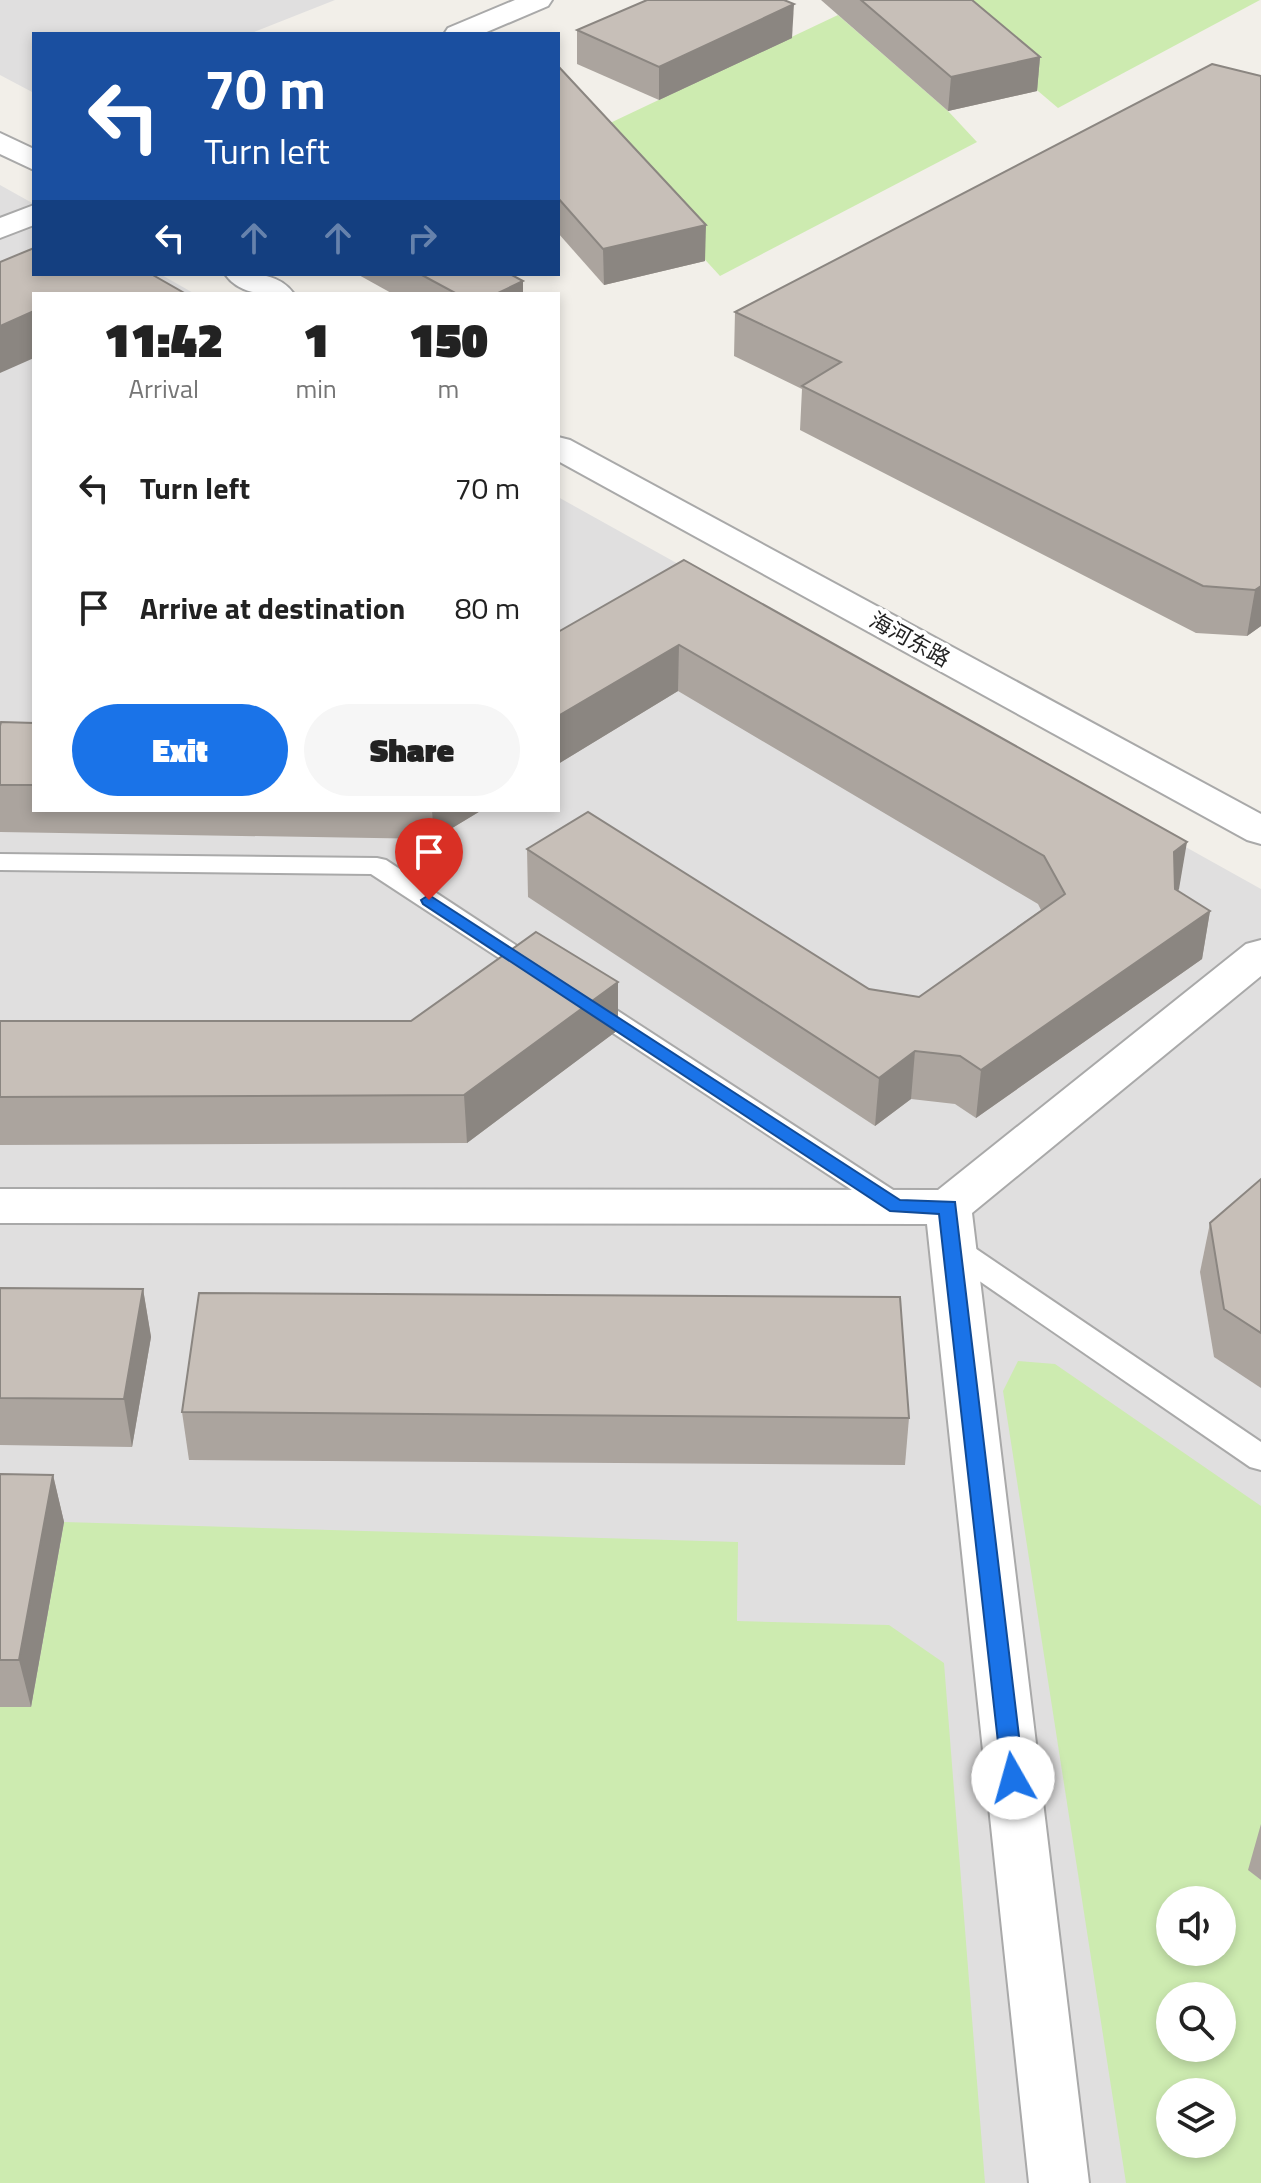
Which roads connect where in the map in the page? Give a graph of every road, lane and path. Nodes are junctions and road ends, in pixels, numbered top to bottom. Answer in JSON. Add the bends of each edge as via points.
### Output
{"nodes":[{"id":1,"x":538,"y":0,"type":"edge"},
{"id":2,"x":463,"y":32,"type":"edge"},
{"id":3,"x":0,"y":142,"type":"edge"},
{"id":4,"x":32,"y":160,"type":"edge"},
{"id":5,"x":32,"y":215,"type":"edge"},
{"id":6,"x":0,"y":229,"type":"edge"},
{"id":7,"x":245,"y":276,"type":"edge"},
{"id":8,"x":274,"y":292,"type":"edge"},
{"id":9,"x":560,"y":448,"type":"edge"},
{"id":10,"x":1261,"y":831,"type":"edge"},
{"id":11,"x":0,"y":862,"type":"edge"},
{"id":12,"x":1261,"y":954,"type":"edge"},
{"id":13,"x":0,"y":1206,"type":"edge"},
{"id":14,"x":897,"y":1206,"type":"junction"},
{"id":15,"x":950,"y":1228,"type":"junction"},
{"id":16,"x":1261,"y":1458,"type":"edge"},
{"id":17,"x":1059,"y":2183,"type":"edge"}],
"edges":[{"from":1,"to":2,"type":"street"},
{"from":3,"to":4,"type":"street"},
{"from":5,"to":6,"type":"street"},
{"from":7,"to":8,"type":"street"},
{"from":9,"to":10,"type":"street","name":"海河东路"},
{"from":11,"to":14,"type":"lane","via":[[377,866]]},
{"from":12,"to":15,"type":"street"},
{"from":13,"to":14,"type":"street"},
{"from":14,"to":15,"type":"street"},
{"from":15,"to":16,"type":"lane"},
{"from":15,"to":17,"type":"street"}]}
